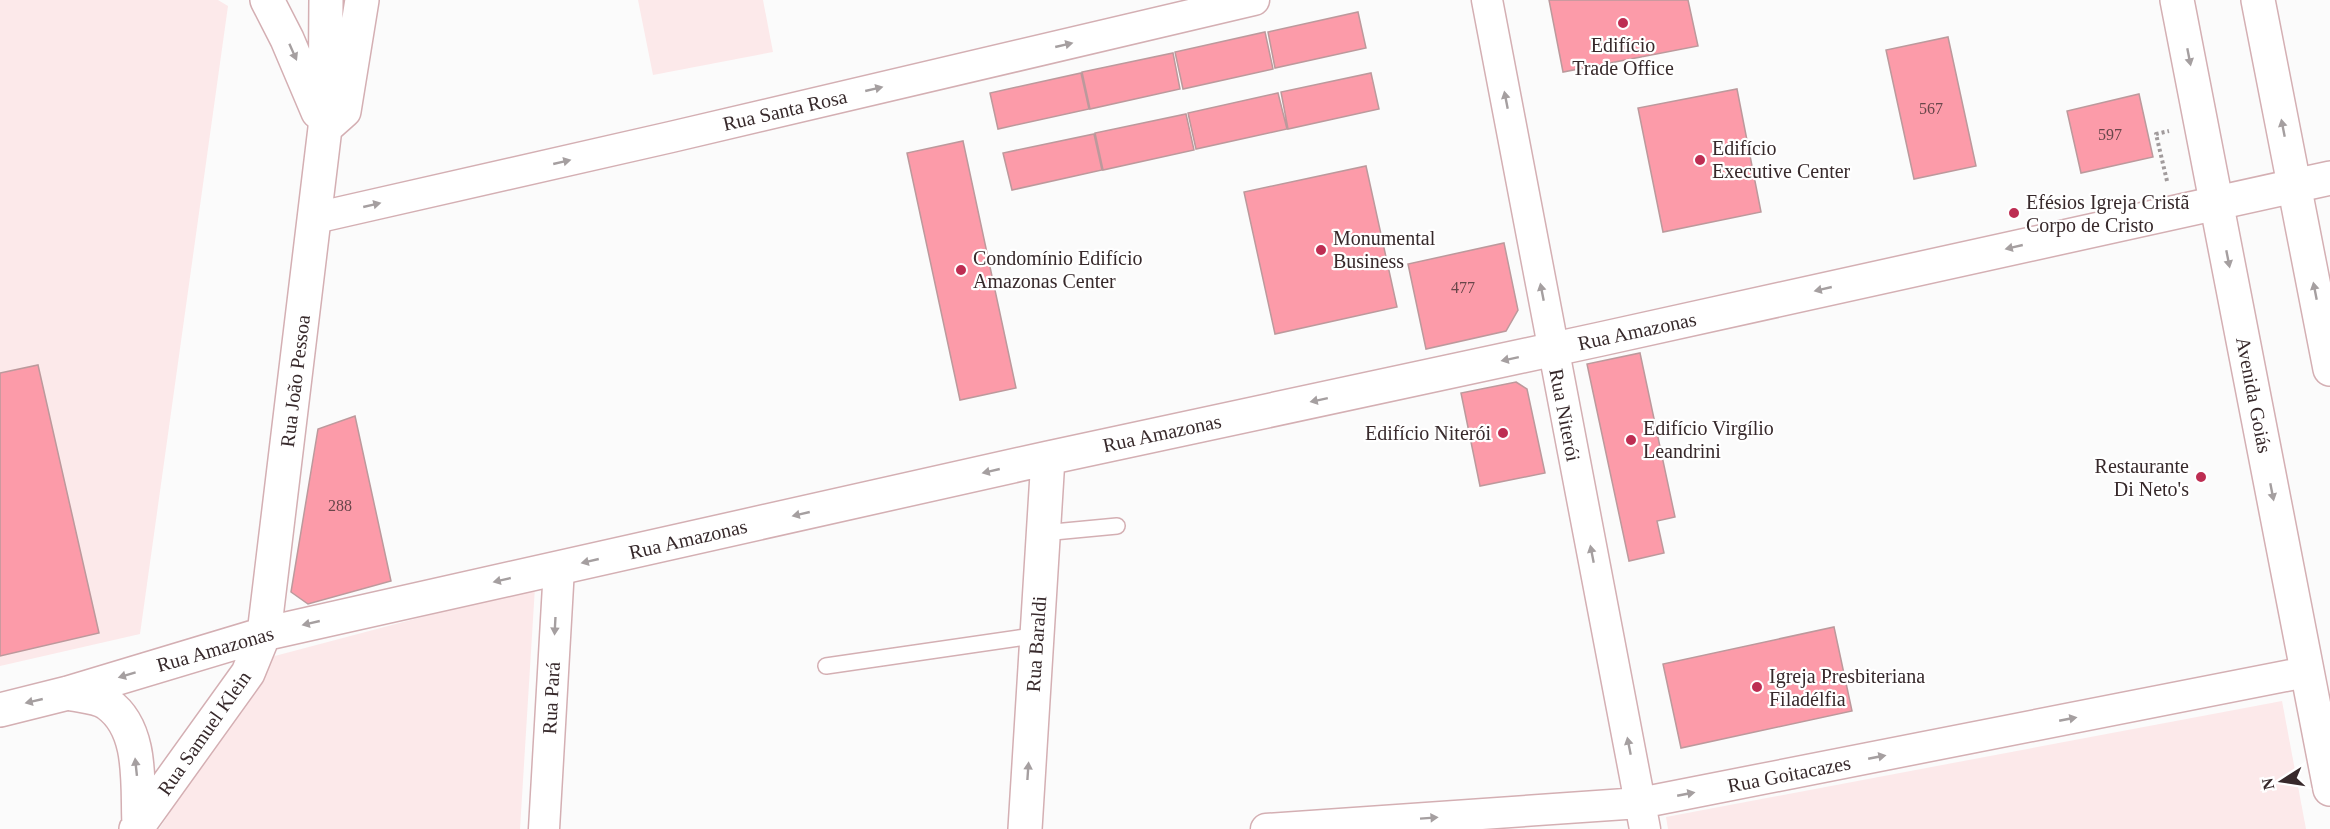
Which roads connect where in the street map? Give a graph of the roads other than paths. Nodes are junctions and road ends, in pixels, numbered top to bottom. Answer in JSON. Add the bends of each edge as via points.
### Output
{"nodes":[{"id":1,"x":267,"y":0,"type":"edge"},
{"id":2,"x":326,"y":0,"type":"edge"},
{"id":3,"x":345,"y":0,"type":"edge"},
{"id":4,"x":362,"y":0,"type":"edge"},
{"id":5,"x":1254,"y":0,"type":"edge"},
{"id":6,"x":1487,"y":0,"type":"edge"},
{"id":7,"x":2177,"y":0,"type":"edge"},
{"id":8,"x":2258,"y":0,"type":"edge"},
{"id":9,"x":353,"y":65,"type":"junction"},
{"id":10,"x":325,"y":128,"type":"junction"},
{"id":11,"x":2330,"y":178,"type":"edge"},
{"id":12,"x":2294,"y":185,"type":"junction"},
{"id":13,"x":2217,"y":201,"type":"junction"},
{"id":14,"x":315,"y":218,"type":"junction"},
{"id":15,"x":1553,"y":349,"type":"junction"},
{"id":16,"x":2330,"y":369,"type":"edge"},
{"id":17,"x":1048,"y":458,"type":"junction"},
{"id":18,"x":1117,"y":526,"type":"dead end"},
{"id":19,"x":1043,"y":533,"type":"junction"},
{"id":20,"x":559,"y":567,"type":"junction"},
{"id":21,"x":264,"y":634,"type":"junction"},
{"id":22,"x":1037,"y":639,"type":"junction"},
{"id":23,"x":826,"y":666,"type":"dead end"},
{"id":24,"x":2306,"y":672,"type":"junction"},
{"id":25,"x":68,"y":693,"type":"junction"},
{"id":26,"x":0,"y":710,"type":"edge"},
{"id":27,"x":2330,"y":789,"type":"edge"},
{"id":28,"x":1642,"y":816,"type":"edge"},
{"id":29,"x":137,"y":827,"type":"edge"},
{"id":30,"x":544,"y":829,"type":"edge"},
{"id":31,"x":1024,"y":829,"type":"edge"},
{"id":32,"x":1266,"y":829,"type":"edge"}],
"edges":[{"from":1,"to":10,"type":"street","one_way":true},
{"from":2,"to":10,"type":"street","name":"Rua João Pessoa"},
{"from":3,"to":9,"type":"street"},
{"from":4,"to":9,"type":"street"},
{"from":14,"to":5,"type":"street","name":"Rua Santa Rosa","one_way":true},
{"from":15,"to":6,"type":"street","name":"Rua Niterói","one_way":true},
{"from":7,"to":13,"type":"street","name":"Avenida Goiás","one_way":true},
{"from":12,"to":8,"type":"street","one_way":true},
{"from":9,"to":10,"type":"street","via":[[344,111]]},
{"from":10,"to":14,"type":"street","name":"Rua João Pessoa"},
{"from":11,"to":12,"type":"street","name":"Rua Amazonas"},
{"from":12,"to":13,"type":"street","name":"Rua Amazonas"},
{"from":16,"to":12,"type":"street","one_way":true},
{"from":13,"to":15,"type":"street","name":"Rua Amazonas","one_way":true},
{"from":13,"to":24,"type":"street","name":"Avenida Goiás","one_way":true},
{"from":14,"to":21,"type":"street","name":"Rua João Pessoa"},
{"from":15,"to":17,"type":"street","name":"Rua Amazonas","one_way":true},
{"from":28,"to":15,"type":"street","name":"Rua Niterói","one_way":true},
{"from":17,"to":19,"type":"street","name":"Rua Baraldi"},
{"from":17,"to":20,"type":"street","name":"Rua Amazonas","one_way":true},
{"from":18,"to":19,"type":"lane"},
{"from":19,"to":22,"type":"street","name":"Rua Baraldi"},
{"from":20,"to":21,"type":"street","name":"Rua Amazonas","one_way":true},
{"from":20,"to":30,"type":"street","name":"Rua Pará","one_way":true},
{"from":21,"to":25,"type":"street","name":"Rua Amazonas","one_way":true},
{"from":21,"to":29,"type":"street","name":"Rua Samuel Klein","via":[[248,673]]},
{"from":22,"to":23,"type":"lane","via":[[1026,637]]},
{"from":31,"to":22,"type":"street","name":"Rua Baraldi","one_way":true},
{"from":24,"to":27,"type":"street","name":"Avenida Goiás"},
{"from":28,"to":24,"type":"street","name":"Rua Goitacazes","one_way":true},
{"from":25,"to":26,"type":"street","name":"Rua Amazonas","one_way":true},
{"from":29,"to":25,"type":"street","one_way":true,"via":[[137,765],[122,717],[107,702]]},
{"from":32,"to":28,"type":"street","name":"Rua Goitacazes","one_way":true}]}
